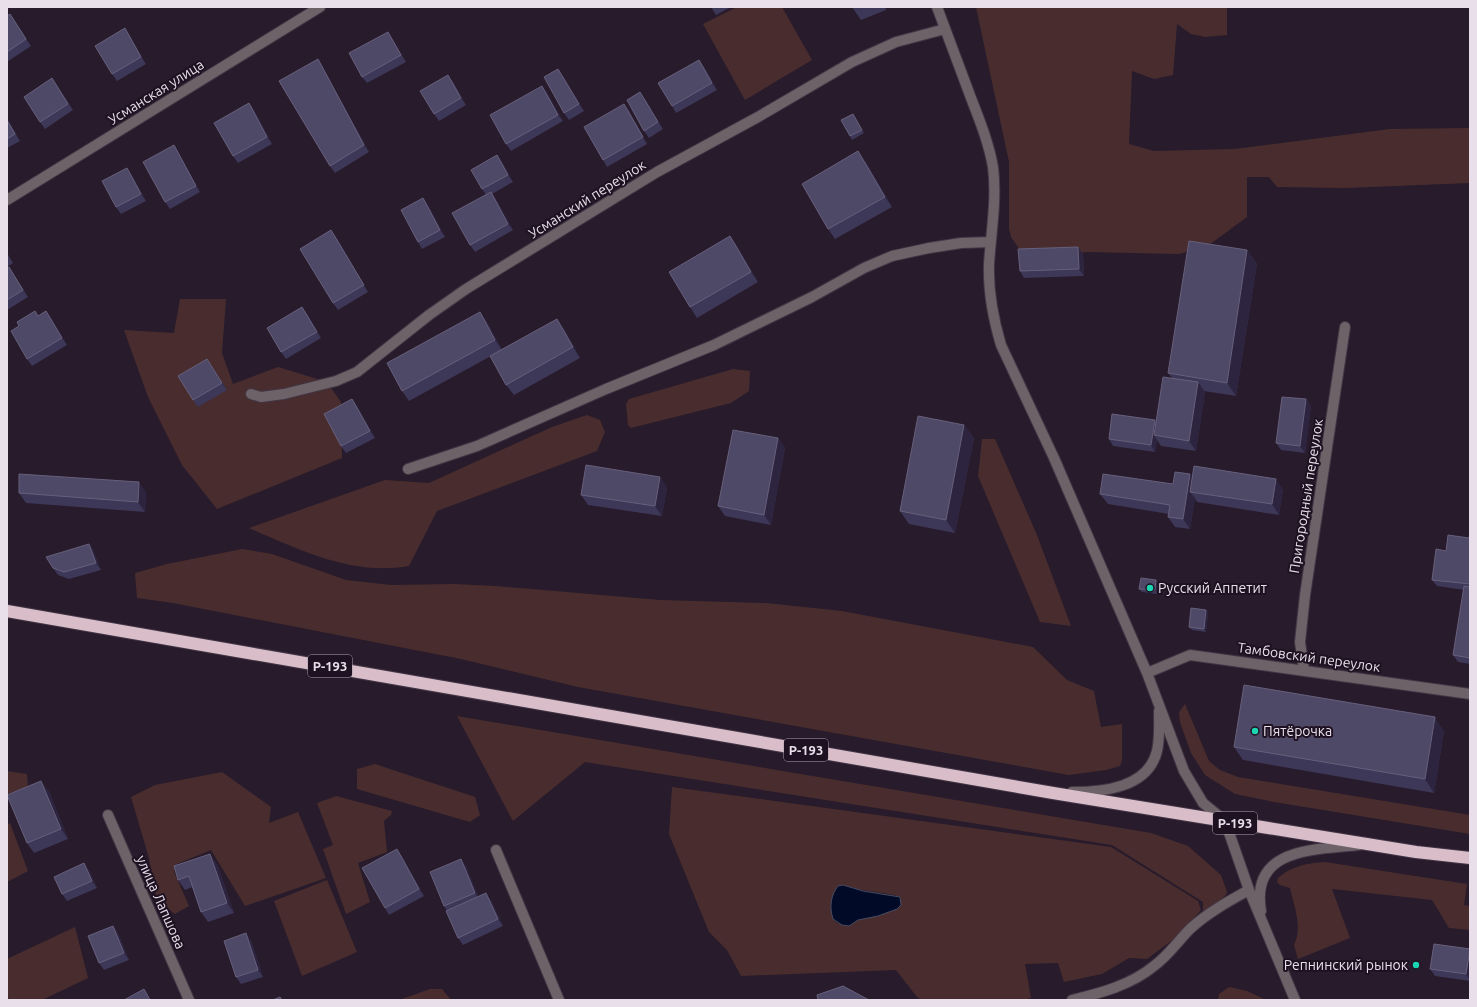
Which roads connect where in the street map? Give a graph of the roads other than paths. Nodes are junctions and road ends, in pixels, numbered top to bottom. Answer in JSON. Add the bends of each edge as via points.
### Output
{"nodes":[{"id":1,"x":320,"y":7,"type":"edge"},
{"id":2,"x":938,"y":7,"type":"edge"},
{"id":3,"x":945,"y":29,"type":"junction"},
{"id":4,"x":7,"y":200,"type":"edge"},
{"id":5,"x":991,"y":242,"type":"junction"},
{"id":6,"x":1345,"y":327,"type":"dead end"},
{"id":7,"x":250,"y":394,"type":"dead end"},
{"id":8,"x":408,"y":469,"type":"dead end"},
{"id":9,"x":7,"y":611,"type":"edge"},
{"id":10,"x":1304,"y":670,"type":"junction"},
{"id":11,"x":1147,"y":673,"type":"junction"},
{"id":12,"x":1470,"y":694,"type":"edge"},
{"id":13,"x":1159,"y":705,"type":"junction"},
{"id":14,"x":1053,"y":793,"type":"junction"},
{"id":15,"x":108,"y":815,"type":"dead end"},
{"id":16,"x":1225,"y":821,"type":"junction"},
{"id":17,"x":1372,"y":844,"type":"junction"},
{"id":18,"x":496,"y":850,"type":"dead end"},
{"id":19,"x":1470,"y":858,"type":"edge"},
{"id":20,"x":1249,"y":890,"type":"junction"},
{"id":21,"x":1269,"y":938,"type":"junction"},
{"id":22,"x":189,"y":1000,"type":"edge"},
{"id":23,"x":558,"y":1000,"type":"edge"},
{"id":24,"x":1072,"y":1000,"type":"edge"},
{"id":25,"x":1295,"y":1000,"type":"edge"}],
"edges":[{"from":1,"to":4,"type":"street","name":"Усманская улица"},
{"from":2,"to":3,"type":"street"},
{"from":3,"to":5,"type":"street","via":[[989,150],[994,186]]},
{"from":3,"to":7,"type":"street","name":"Усманский переулок","via":[[896,42],[852,62],[657,172],[466,289],[357,372],[336,381],[284,394],[261,397]]},
{"from":5,"to":8,"type":"street","via":[[961,243],[892,256],[714,345],[477,446]]},
{"from":5,"to":11,"type":"street","via":[[990,294],[1001,345],[1054,458]]},
{"from":6,"to":10,"type":"street","name":"Пригородный переулок","via":[[1305,595],[1300,642]]},
{"from":9,"to":14,"type":"highway","number":"Р-193","via":[[279,656]]},
{"from":10,"to":11,"type":"street","name":"Тамбовский переулок","via":[[1190,655]]},
{"from":10,"to":12,"type":"street","name":"Тамбовский переулок"},
{"from":11,"to":13,"type":"street"},
{"from":13,"to":14,"type":"street","via":[[1157,749],[1153,761],[1144,772],[1122,786],[1111,789],[1097,792]]},
{"from":13,"to":16,"type":"street","via":[[1192,788],[1203,803]]},
{"from":14,"to":16,"type":"highway","number":"Р-193"},
{"from":15,"to":22,"type":"street","name":"улица Лапшова"},
{"from":16,"to":17,"type":"highway","number":"Р-193"},
{"from":16,"to":20,"type":"street"},
{"from":17,"to":19,"type":"highway","number":"Р-193"},
{"from":17,"to":21,"type":"street","via":[[1298,853],[1282,858],[1270,867],[1262,881],[1260,901]]},
{"from":18,"to":23,"type":"street"},
{"from":20,"to":21,"type":"street"},
{"from":20,"to":24,"type":"street","via":[[1222,905],[1190,929],[1174,949],[1154,967],[1128,983]]},
{"from":21,"to":25,"type":"street"}]}
